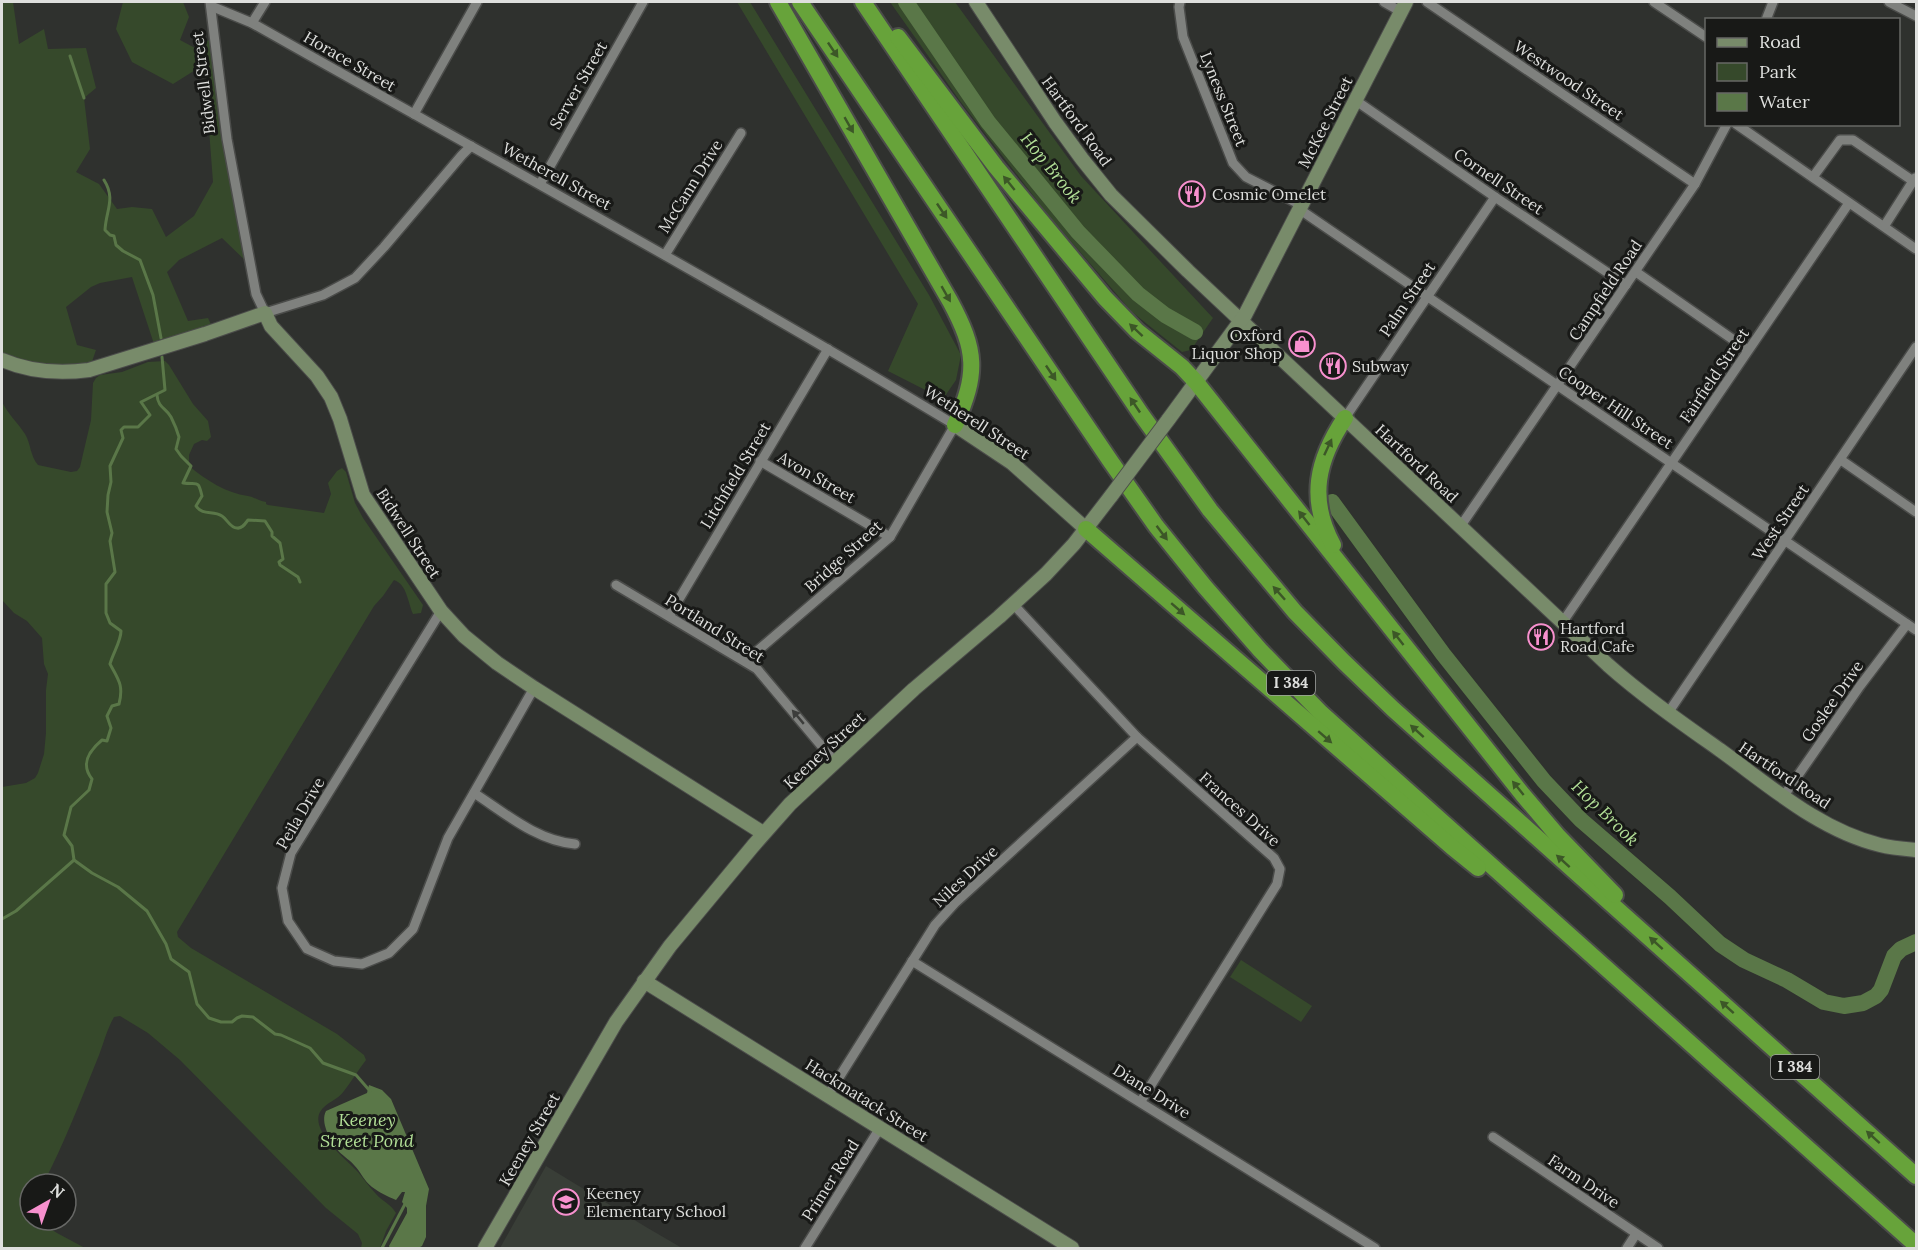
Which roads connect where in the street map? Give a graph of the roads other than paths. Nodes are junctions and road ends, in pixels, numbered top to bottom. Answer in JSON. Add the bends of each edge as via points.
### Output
{"nodes":[{"id":1,"x":265,"y":2,"type":"edge"},
{"id":2,"x":477,"y":2,"type":"edge"},
{"id":3,"x":643,"y":2,"type":"edge"},
{"id":4,"x":778,"y":2,"type":"edge"},
{"id":5,"x":800,"y":2,"type":"edge"},
{"id":6,"x":976,"y":2,"type":"edge"},
{"id":7,"x":1180,"y":2,"type":"edge"},
{"id":8,"x":1384,"y":2,"type":"edge"},
{"id":9,"x":1427,"y":2,"type":"edge"},
{"id":10,"x":1654,"y":2,"type":"edge"},
{"id":11,"x":1773,"y":2,"type":"edge"},
{"id":12,"x":1889,"y":2,"type":"edge"},
{"id":13,"x":864,"y":3,"type":"edge"},
{"id":14,"x":210,"y":4,"type":"edge"},
{"id":15,"x":1403,"y":6,"type":"edge"},
{"id":16,"x":1917,"y":16,"type":"edge"},
{"id":17,"x":1767,"y":18,"type":"edge"},
{"id":18,"x":252,"y":23,"type":"junction"},
{"id":19,"x":1705,"y":36,"type":"edge"},
{"id":20,"x":1355,"y":100,"type":"junction"},
{"id":21,"x":414,"y":114,"type":"junction"},
{"id":22,"x":1726,"y":126,"type":"edge"},
{"id":23,"x":1739,"y":126,"type":"edge"},
{"id":24,"x":741,"y":133,"type":"dead end"},
{"id":25,"x":471,"y":146,"type":"junction"},
{"id":26,"x":1813,"y":177,"type":"junction"},
{"id":27,"x":1915,"y":178,"type":"edge"},
{"id":28,"x":540,"y":184,"type":"junction"},
{"id":29,"x":1695,"y":184,"type":"junction"},
{"id":30,"x":1495,"y":197,"type":"junction"},
{"id":31,"x":1849,"y":203,"type":"junction"},
{"id":32,"x":1300,"y":207,"type":"junction"},
{"id":33,"x":1884,"y":225,"type":"junction"},
{"id":34,"x":1917,"y":249,"type":"edge"},
{"id":35,"x":665,"y":255,"type":"junction"},
{"id":36,"x":1636,"y":272,"type":"junction"},
{"id":37,"x":1626,"y":285,"type":"junction"},
{"id":38,"x":1427,"y":297,"type":"junction"},
{"id":39,"x":265,"y":313,"type":"junction"},
{"id":40,"x":1241,"y":321,"type":"junction"},
{"id":41,"x":1917,"y":347,"type":"edge"},
{"id":42,"x":828,"y":349,"type":"junction"},
{"id":43,"x":1748,"y":350,"type":"junction"},
{"id":44,"x":2,"y":360,"type":"edge"},
{"id":45,"x":1196,"y":382,"type":"junction"},
{"id":46,"x":1558,"y":385,"type":"junction"},
{"id":47,"x":1345,"y":418,"type":"junction"},
{"id":48,"x":955,"y":425,"type":"junction"},
{"id":49,"x":1841,"y":460,"type":"junction"},
{"id":50,"x":760,"y":461,"type":"junction"},
{"id":51,"x":1672,"y":463,"type":"junction"},
{"id":52,"x":1917,"y":512,"type":"edge"},
{"id":53,"x":1460,"y":527,"type":"junction"},
{"id":54,"x":1086,"y":529,"type":"junction"},
{"id":55,"x":890,"y":537,"type":"junction"},
{"id":56,"x":1786,"y":541,"type":"junction"},
{"id":57,"x":616,"y":585,"type":"dead end"},
{"id":58,"x":1366,"y":597,"type":"junction"},
{"id":59,"x":1014,"y":605,"type":"junction"},
{"id":60,"x":441,"y":611,"type":"junction"},
{"id":61,"x":669,"y":616,"type":"junction"},
{"id":62,"x":1562,"y":623,"type":"junction"},
{"id":63,"x":1907,"y":624,"type":"junction"},
{"id":64,"x":1917,"y":630,"type":"edge"},
{"id":65,"x":749,"y":662,"type":"junction"},
{"id":66,"x":534,"y":688,"type":"junction"},
{"id":67,"x":1668,"y":713,"type":"junction"},
{"id":68,"x":1137,"y":737,"type":"junction"},
{"id":69,"x":835,"y":762,"type":"junction"},
{"id":70,"x":474,"y":793,"type":"junction"},
{"id":71,"x":1783,"y":797,"type":"junction"},
{"id":72,"x":763,"y":834,"type":"junction"},
{"id":73,"x":574,"y":844,"type":"dead end"},
{"id":74,"x":1917,"y":850,"type":"edge"},
{"id":75,"x":1530,"y":901,"type":"junction"},
{"id":76,"x":1638,"y":927,"type":"junction"},
{"id":77,"x":912,"y":961,"type":"junction"},
{"id":78,"x":644,"y":981,"type":"junction"},
{"id":79,"x":828,"y":1095,"type":"junction"},
{"id":80,"x":1141,"y":1101,"type":"junction"},
{"id":81,"x":880,"y":1128,"type":"junction"},
{"id":82,"x":1493,"y":1137,"type":"dead end"},
{"id":83,"x":1917,"y":1176,"type":"edge"},
{"id":84,"x":1636,"y":1234,"type":"junction"},
{"id":85,"x":1917,"y":1245,"type":"edge"},
{"id":86,"x":485,"y":1248,"type":"edge"},
{"id":87,"x":805,"y":1248,"type":"edge"},
{"id":88,"x":1072,"y":1248,"type":"edge"},
{"id":89,"x":1375,"y":1248,"type":"edge"},
{"id":90,"x":1627,"y":1248,"type":"edge"},
{"id":91,"x":1658,"y":1248,"type":"edge"}],
"edges":[{"from":1,"to":18,"type":"street"},
{"from":2,"to":21,"type":"street"},
{"from":3,"to":28,"type":"street","name":"Server Street"},
{"from":4,"to":48,"type":"highway","one_way":true,"via":[[963,328],[971,352],[972,375]]},
{"from":5,"to":75,"type":"highway","number":"I 384","one_way":true,"via":[[1125,483],[1187,566],[1314,706]]},
{"from":6,"to":40,"type":"main road","name":"Hartford Road","via":[[1055,122],[1104,186]]},
{"from":7,"to":32,"type":"street","name":"Lyness Street","via":[[1184,38],[1233,163],[1246,177]]},
{"from":8,"to":15,"type":"street"},
{"from":9,"to":29,"type":"street","name":"Westwood Street"},
{"from":10,"to":19,"type":"street"},
{"from":11,"to":17,"type":"street"},
{"from":12,"to":16,"type":"street"},
{"from":45,"to":13,"type":"highway","one_way":true,"via":[[1106,298],[996,167],[906,46]]},
{"from":76,"to":13,"type":"highway","number":"I 384","one_way":true,"via":[[1370,688],[1251,562],[1169,455]]},
{"from":14,"to":18,"type":"street","name":"Horace Street"},
{"from":14,"to":39,"type":"street","name":"Bidwell Street","via":[[227,139],[256,294]]},
{"from":15,"to":20,"type":"main road","name":"McKee Street"},
{"from":18,"to":21,"type":"street","name":"Horace Street"},
{"from":20,"to":30,"type":"street","name":"Cornell Street"},
{"from":20,"to":32,"type":"main road","name":"McKee Street"},
{"from":21,"to":25,"type":"street","name":"Horace Street"},
{"from":22,"to":29,"type":"street","name":"Campfield Road"},
{"from":23,"to":26,"type":"street"},
{"from":24,"to":35,"type":"street","name":"McCann Drive"},
{"from":25,"to":28,"type":"street","name":"Wetherell Street"},
{"from":25,"to":39,"type":"street","via":[[355,278],[323,295]]},
{"from":26,"to":27,"type":"street","via":[[1840,140],[1853,140]]},
{"from":26,"to":31,"type":"street"},
{"from":27,"to":33,"type":"street"},
{"from":28,"to":35,"type":"street","name":"Wetherell Street"},
{"from":29,"to":36,"type":"street","name":"Campfield Road"},
{"from":30,"to":37,"type":"street","name":"Cornell Street"},
{"from":30,"to":38,"type":"street","name":"Palm Street"},
{"from":31,"to":33,"type":"street"},
{"from":31,"to":43,"type":"street","name":"Fairfield Street"},
{"from":32,"to":38,"type":"street","name":"Cooper Hill Street"},
{"from":32,"to":40,"type":"main road","name":"McKee Street"},
{"from":33,"to":34,"type":"street"},
{"from":35,"to":42,"type":"street","name":"Wetherell Street"},
{"from":36,"to":37,"type":"street","name":"Campfield Road"},
{"from":36,"to":43,"type":"street"},
{"from":37,"to":46,"type":"street","name":"Campfield Road"},
{"from":38,"to":46,"type":"street","name":"Cooper Hill Street"},
{"from":38,"to":47,"type":"street","name":"Palm Street"},
{"from":39,"to":44,"type":"main road","via":[[90,370],[48,372]]},
{"from":39,"to":60,"type":"main road","name":"Bidwell Street","via":[[271,326],[331,397],[363,495]]},
{"from":40,"to":45,"type":"main road","name":"Keeney Street"},
{"from":40,"to":47,"type":"main road","name":"Hartford Road"},
{"from":41,"to":49,"type":"street","name":"West Street"},
{"from":42,"to":48,"type":"street","name":"Wetherell Street"},
{"from":42,"to":50,"type":"street","name":"Litchfield Street"},
{"from":43,"to":51,"type":"street","name":"Fairfield Street"},
{"from":45,"to":54,"type":"main road","name":"Keeney Street","bridge":true},
{"from":58,"to":45,"type":"highway","one_way":true},
{"from":46,"to":51,"type":"street","name":"Cooper Hill Street"},
{"from":46,"to":53,"type":"street","name":"Campfield Road"},
{"from":47,"to":53,"type":"main road","name":"Hartford Road"},
{"from":58,"to":47,"type":"highway","one_way":true,"via":[[1328,534],[1320,507],[1322,461]]},
{"from":48,"to":54,"type":"main road","name":"Wetherell Street","via":[[1012,463]]},
{"from":48,"to":55,"type":"street","name":"Bridge Street"},
{"from":49,"to":52,"type":"street"},
{"from":49,"to":56,"type":"street","name":"West Street"},
{"from":50,"to":55,"type":"street","name":"Avon Street"},
{"from":50,"to":61,"type":"street","name":"Litchfield Street"},
{"from":51,"to":56,"type":"street","name":"Cooper Hill Street"},
{"from":51,"to":62,"type":"street","name":"Fairfield Street"},
{"from":53,"to":62,"type":"main road","name":"Hartford Road"},
{"from":54,"to":59,"type":"main road","name":"Keeney Street"},
{"from":54,"to":75,"type":"highway","one_way":true,"via":[[1452,847]]},
{"from":55,"to":65,"type":"street","name":"Bridge Street"},
{"from":56,"to":63,"type":"street","name":"Cooper Hill Street"},
{"from":56,"to":67,"type":"street","name":"West Street"},
{"from":57,"to":61,"type":"street","name":"Portland Street"},
{"from":76,"to":58,"type":"highway","one_way":true,"via":[[1609,888],[1523,795]]},
{"from":59,"to":68,"type":"street","name":"Frances Drive"},
{"from":59,"to":69,"type":"main road","name":"Keeney Street","via":[[921,682]]},
{"from":60,"to":66,"type":"main road","name":"Bidwell Street","via":[[464,636]]},
{"from":60,"to":70,"type":"street","name":"Peila Drive","via":[[291,853],[282,888],[288,921],[307,949],[334,961],[362,964],[389,953],[412,929],[447,838]]},
{"from":61,"to":65,"type":"street","name":"Portland Street"},
{"from":62,"to":67,"type":"main road","name":"Hartford Road","via":[[1638,692]]},
{"from":63,"to":64,"type":"street","name":"Cooper Hill Street"},
{"from":63,"to":71,"type":"street","name":"Goslee Drive"},
{"from":69,"to":65,"type":"street","name":"Portland Street","one_way":true},
{"from":66,"to":70,"type":"street","name":"Peila Drive"},
{"from":66,"to":72,"type":"main road","name":"Bidwell Street"},
{"from":67,"to":71,"type":"main road","name":"Hartford Road"},
{"from":68,"to":77,"type":"street","name":"Niles Drive","via":[[955,903]]},
{"from":68,"to":80,"type":"street","name":"Frances Drive","via":[[1274,858],[1280,870],[1277,884]]},
{"from":69,"to":72,"type":"main road","name":"Keeney Street"},
{"from":70,"to":73,"type":"street","via":[[543,837]]},
{"from":71,"to":74,"type":"main road","name":"Hartford Road","via":[[1850,834],[1881,845]]},
{"from":72,"to":78,"type":"main road","name":"Keeney Street"},
{"from":75,"to":85,"type":"highway","number":"I 384"},
{"from":83,"to":76,"type":"highway","number":"I 384","one_way":true},
{"from":77,"to":79,"type":"street","name":"Niles Drive"},
{"from":77,"to":80,"type":"street","name":"Diane Drive"},
{"from":78,"to":79,"type":"main road","name":"Hackmatack Street"},
{"from":78,"to":86,"type":"main road","name":"Keeney Street","via":[[600,1047]]},
{"from":79,"to":81,"type":"main road","name":"Hackmatack Street"},
{"from":80,"to":89,"type":"street","name":"Diane Drive"},
{"from":81,"to":87,"type":"street","name":"Primer Road"},
{"from":81,"to":88,"type":"main road","name":"Hackmatack Street"},
{"from":82,"to":84,"type":"street","name":"Farm Drive"},
{"from":84,"to":90,"type":"street"},
{"from":84,"to":91,"type":"street","name":"Farm Drive"}]}
